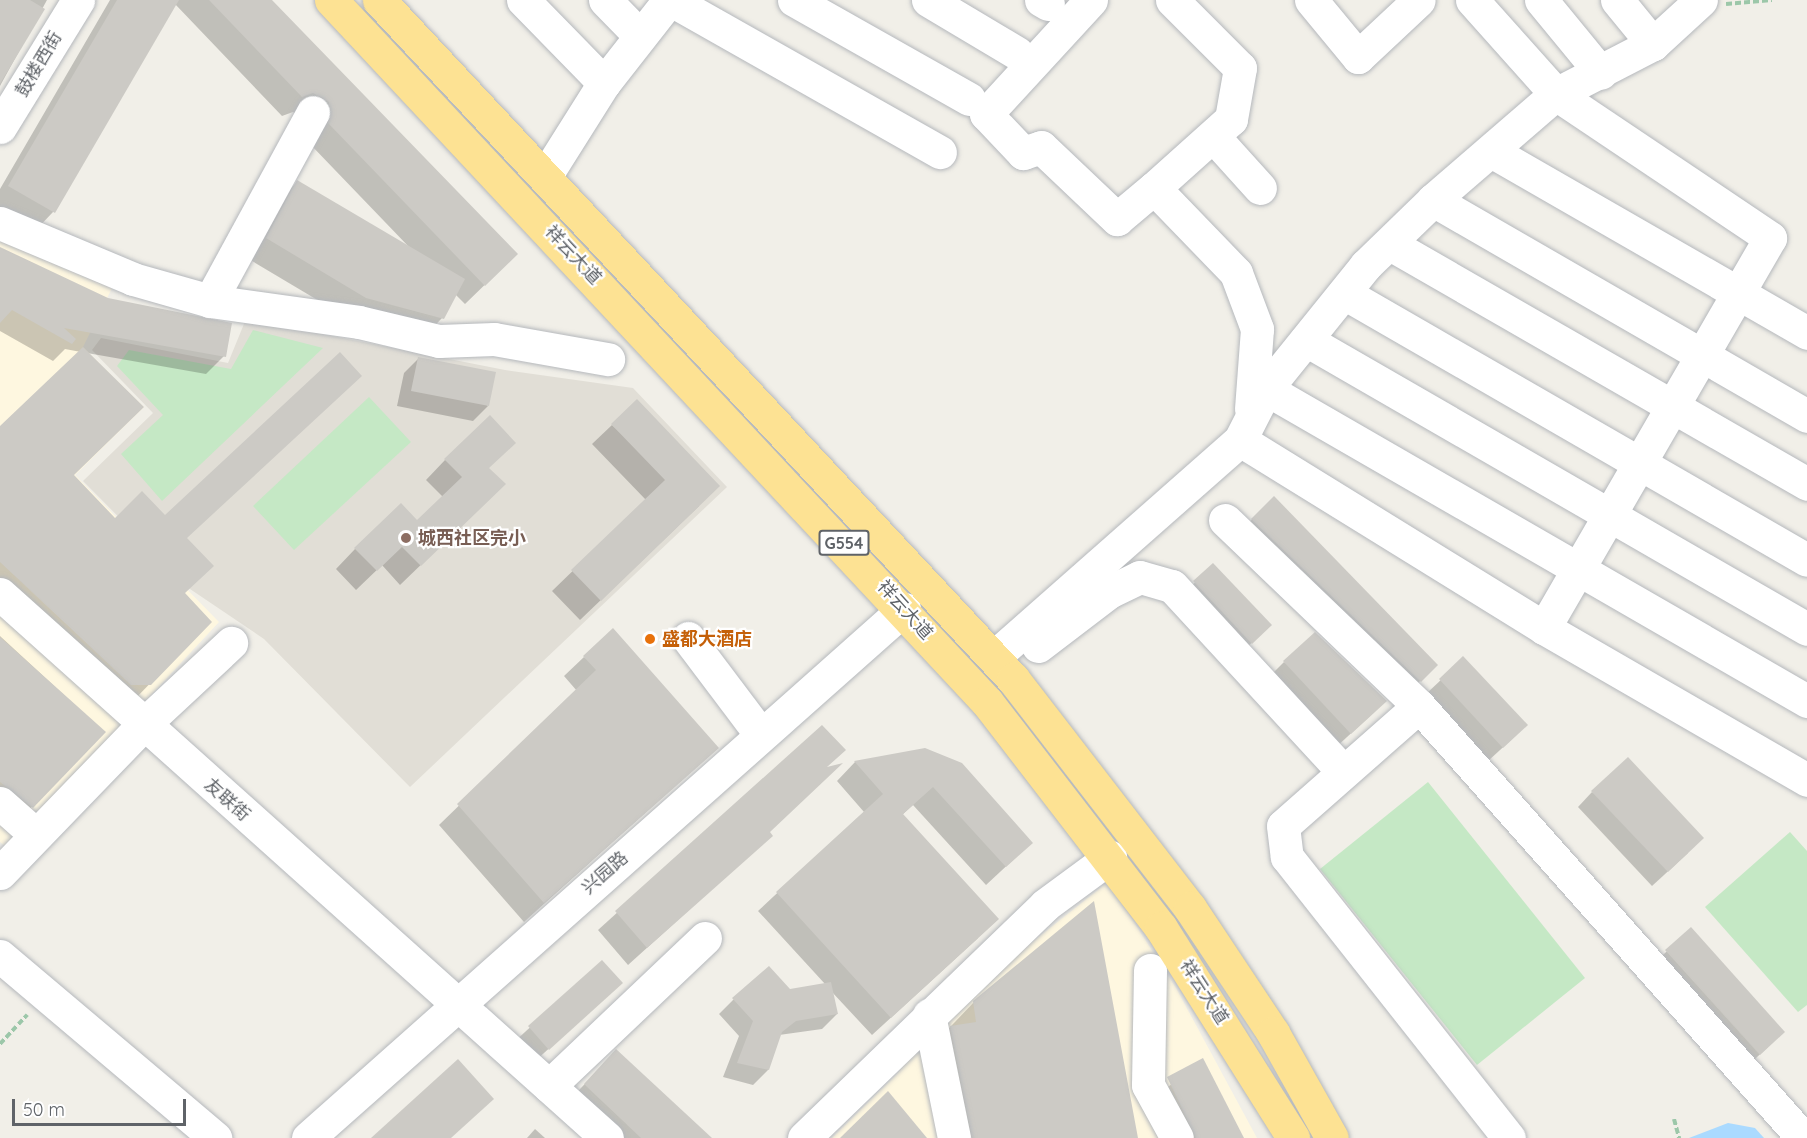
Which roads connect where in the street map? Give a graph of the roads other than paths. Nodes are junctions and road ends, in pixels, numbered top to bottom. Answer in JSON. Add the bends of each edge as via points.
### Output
{"nodes":[{"id":1,"x":78,"y":0,"type":"edge"},
{"id":2,"x":331,"y":0,"type":"edge"},
{"id":3,"x":379,"y":0,"type":"edge"},
{"id":4,"x":523,"y":0,"type":"edge"},
{"id":5,"x":605,"y":0,"type":"edge"},
{"id":6,"x":670,"y":0,"type":"edge"},
{"id":7,"x":794,"y":0,"type":"edge"},
{"id":8,"x":928,"y":0,"type":"edge"},
{"id":9,"x":1091,"y":0,"type":"edge"},
{"id":10,"x":1172,"y":0,"type":"edge"},
{"id":11,"x":1311,"y":0,"type":"edge"},
{"id":12,"x":1472,"y":0,"type":"edge"},
{"id":13,"x":1541,"y":0,"type":"edge"},
{"id":14,"x":1617,"y":0,"type":"edge"},
{"id":15,"x":1710,"y":2,"type":"edge"},
{"id":16,"x":1405,"y":4,"type":"edge"},
{"id":17,"x":640,"y":36,"type":"junction"},
{"id":18,"x":1653,"y":44,"type":"junction"},
{"id":19,"x":1017,"y":53,"type":"dead end"},
{"id":20,"x":1601,"y":73,"type":"junction"},
{"id":21,"x":604,"y":83,"type":"junction"},
{"id":22,"x":1557,"y":94,"type":"junction"},
{"id":23,"x":969,"y":99,"type":"dead end"},
{"id":24,"x":313,"y":112,"type":"dead end"},
{"id":25,"x":0,"y":127,"type":"edge"},
{"id":26,"x":1213,"y":136,"type":"junction"},
{"id":27,"x":1491,"y":151,"type":"junction"},
{"id":28,"x":940,"y":152,"type":"dead end"},
{"id":29,"x":546,"y":175,"type":"junction"},
{"id":30,"x":1154,"y":188,"type":"junction"},
{"id":31,"x":1260,"y":188,"type":"dead end"},
{"id":32,"x":1433,"y":200,"type":"junction"},
{"id":33,"x":0,"y":223,"type":"edge"},
{"id":34,"x":1390,"y":244,"type":"junction"},
{"id":35,"x":1344,"y":293,"type":"junction"},
{"id":36,"x":1738,"y":294,"type":"junction"},
{"id":37,"x":210,"y":302,"type":"junction"},
{"id":38,"x":1807,"y":333,"type":"edge"},
{"id":39,"x":1306,"y":340,"type":"junction"},
{"id":40,"x":1702,"y":356,"type":"junction"},
{"id":41,"x":608,"y":359,"type":"dead end"},
{"id":42,"x":1266,"y":389,"type":"junction"},
{"id":43,"x":1672,"y":407,"type":"junction"},
{"id":44,"x":1807,"y":416,"type":"edge"},
{"id":45,"x":1245,"y":430,"type":"junction"},
{"id":46,"x":1640,"y":464,"type":"junction"},
{"id":47,"x":1807,"y":484,"type":"edge"},
{"id":48,"x":1609,"y":515,"type":"junction"},
{"id":49,"x":1225,"y":520,"type":"dead end"},
{"id":50,"x":1807,"y":560,"type":"edge"},
{"id":51,"x":1578,"y":569,"type":"junction"},
{"id":52,"x":0,"y":594,"type":"edge"},
{"id":53,"x":904,"y":609,"type":"junction"},
{"id":54,"x":1544,"y":628,"type":"junction"},
{"id":55,"x":1807,"y":629,"type":"edge"},
{"id":56,"x":688,"y":638,"type":"dead end"},
{"id":57,"x":231,"y":643,"type":"dead end"},
{"id":58,"x":1001,"y":666,"type":"junction"},
{"id":59,"x":1807,"y":701,"type":"edge"},
{"id":60,"x":1419,"y":706,"type":"junction"},
{"id":61,"x":142,"y":726,"type":"junction"},
{"id":62,"x":761,"y":735,"type":"junction"},
{"id":63,"x":1343,"y":771,"type":"junction"},
{"id":64,"x":1807,"y":780,"type":"edge"},
{"id":65,"x":0,"y":803,"type":"edge"},
{"id":66,"x":36,"y":835,"type":"junction"},
{"id":67,"x":1110,"y":857,"type":"junction"},
{"id":68,"x":0,"y":873,"type":"edge"},
{"id":69,"x":705,"y":938,"type":"dead end"},
{"id":70,"x":0,"y":956,"type":"edge"},
{"id":71,"x":1150,"y":970,"type":"dead end"},
{"id":72,"x":456,"y":1004,"type":"junction"},
{"id":73,"x":929,"y":1015,"type":"junction"},
{"id":74,"x":549,"y":1086,"type":"junction"},
{"id":75,"x":215,"y":1138,"type":"edge"},
{"id":76,"x":308,"y":1138,"type":"edge"},
{"id":77,"x":607,"y":1138,"type":"edge"},
{"id":78,"x":804,"y":1138,"type":"edge"},
{"id":79,"x":954,"y":1138,"type":"edge"},
{"id":80,"x":1177,"y":1138,"type":"edge"},
{"id":81,"x":1293,"y":1138,"type":"edge"},
{"id":82,"x":1332,"y":1138,"type":"edge"},
{"id":83,"x":1509,"y":1138,"type":"edge"},
{"id":84,"x":1803,"y":1138,"type":"edge"}],
"edges":[{"from":1,"to":25,"type":"street","name":"鼓楼西街"},
{"from":2,"to":53,"type":"highway","name":"祥云大道","number":"G554"},
{"from":3,"to":29,"type":"highway","name":"祥云大道","number":"G554"},
{"from":4,"to":21,"type":"street"},
{"from":5,"to":17,"type":"street"},
{"from":6,"to":17,"type":"street"},
{"from":6,"to":28,"type":"street"},
{"from":7,"to":23,"type":"street"},
{"from":8,"to":19,"type":"street"},
{"from":9,"to":30,"type":"street","via":[[986,114],[1023,153],[1041,147],[1117,219]]},
{"from":10,"to":26,"type":"street","via":[[1240,68],[1231,119]]},
{"from":11,"to":16,"type":"street","via":[[1358,57]]},
{"from":12,"to":22,"type":"street"},
{"from":13,"to":20,"type":"street"},
{"from":14,"to":18,"type":"street"},
{"from":15,"to":18,"type":"street"},
{"from":17,"to":21,"type":"street"},
{"from":18,"to":20,"type":"street"},
{"from":20,"to":22,"type":"street"},
{"from":21,"to":29,"type":"street"},
{"from":22,"to":27,"type":"street"},
{"from":22,"to":36,"type":"street","via":[[1770,238]]},
{"from":24,"to":37,"type":"street"},
{"from":26,"to":30,"type":"street"},
{"from":26,"to":31,"type":"street"},
{"from":27,"to":32,"type":"street"},
{"from":27,"to":36,"type":"street"},
{"from":29,"to":58,"type":"highway","name":"祥云大道","number":"G554"},
{"from":30,"to":45,"type":"street","via":[[1236,273],[1257,329]]},
{"from":32,"to":34,"type":"street"},
{"from":32,"to":40,"type":"street"},
{"from":33,"to":37,"type":"street","via":[[66,246],[133,279]]},
{"from":34,"to":35,"type":"street"},
{"from":34,"to":43,"type":"street"},
{"from":35,"to":39,"type":"street"},
{"from":35,"to":46,"type":"street"},
{"from":36,"to":38,"type":"street"},
{"from":36,"to":40,"type":"street"},
{"from":37,"to":41,"type":"street","via":[[358,322],[439,341],[494,339]]},
{"from":39,"to":42,"type":"street"},
{"from":39,"to":48,"type":"street"},
{"from":40,"to":43,"type":"street"},
{"from":40,"to":44,"type":"street"},
{"from":42,"to":45,"type":"street"},
{"from":42,"to":51,"type":"street"},
{"from":43,"to":46,"type":"street"},
{"from":43,"to":47,"type":"street"},
{"from":45,"to":54,"type":"street"},
{"from":45,"to":58,"type":"street"},
{"from":46,"to":48,"type":"street"},
{"from":46,"to":50,"type":"street"},
{"from":48,"to":51,"type":"street"},
{"from":48,"to":55,"type":"street"},
{"from":49,"to":60,"type":"street"},
{"from":51,"to":54,"type":"street"},
{"from":51,"to":59,"type":"street"},
{"from":52,"to":61,"type":"street","name":"友联街"},
{"from":53,"to":62,"type":"street","name":"兴园路"},
{"from":53,"to":67,"type":"highway","name":"祥云大道","number":"G554","via":[[1029,752]]},
{"from":54,"to":64,"type":"street"},
{"from":56,"to":62,"type":"street"},
{"from":57,"to":61,"type":"street"},
{"from":58,"to":63,"type":"street","via":[[1140,577],[1172,586],[1190,601]]},
{"from":58,"to":82,"type":"highway","name":"祥云大道","number":"G554","via":[[1190,908],[1273,1033]]},
{"from":60,"to":63,"type":"street"},
{"from":60,"to":84,"type":"street"},
{"from":61,"to":66,"type":"street"},
{"from":61,"to":72,"type":"street","name":"友联街"},
{"from":62,"to":72,"type":"street","name":"兴园路"},
{"from":63,"to":83,"type":"street","via":[[1283,826],[1287,857]]},
{"from":65,"to":66,"type":"street"},
{"from":66,"to":68,"type":"street"},
{"from":67,"to":73,"type":"street","via":[[1045,905]]},
{"from":67,"to":81,"type":"highway","name":"祥云大道","number":"G554","via":[[1220,1014]]},
{"from":69,"to":74,"type":"street"},
{"from":70,"to":75,"type":"street"},
{"from":71,"to":80,"type":"street","via":[[1148,1085]]},
{"from":72,"to":74,"type":"street","name":"友联街"},
{"from":72,"to":76,"type":"street","name":"兴园路"},
{"from":73,"to":78,"type":"street"},
{"from":73,"to":79,"type":"street"},
{"from":74,"to":77,"type":"street","name":"友联街"}]}
